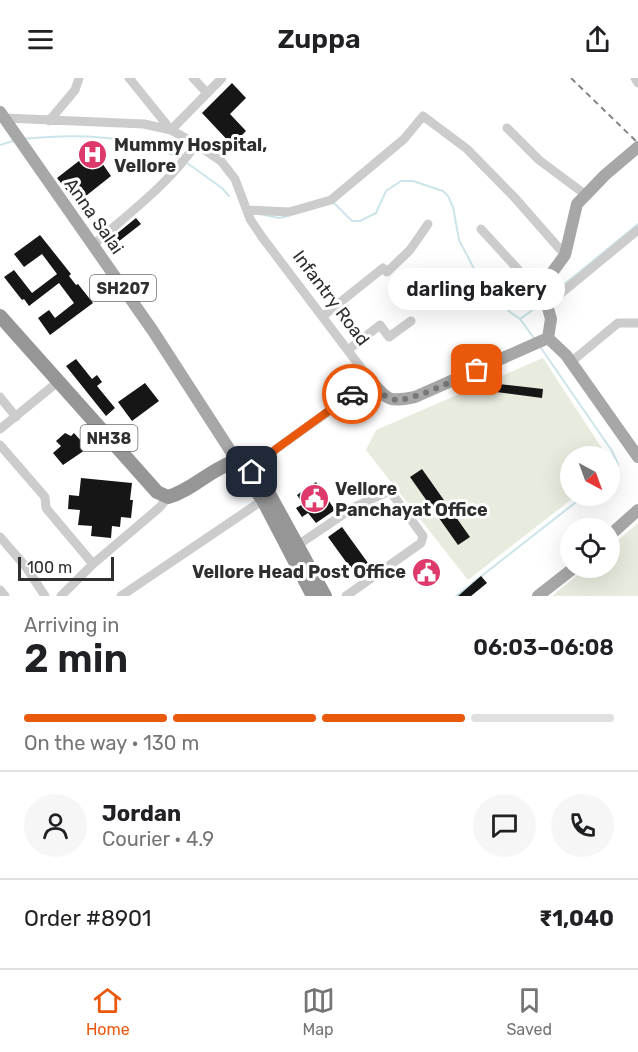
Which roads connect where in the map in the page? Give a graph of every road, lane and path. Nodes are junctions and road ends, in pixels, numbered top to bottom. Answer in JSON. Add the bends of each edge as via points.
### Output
{"nodes":[{"id":1,"x":79,"y":78,"type":"edge"},
{"id":2,"x":129,"y":78,"type":"edge"},
{"id":3,"x":193,"y":78,"type":"edge"},
{"id":4,"x":222,"y":78,"type":"edge"},
{"id":5,"x":635,"y":78,"type":"edge"},
{"id":6,"x":638,"y":83,"type":"edge"},
{"id":7,"x":207,"y":93,"type":"junction"},
{"id":8,"x":2,"y":115,"type":"edge"},
{"id":9,"x":50,"y":121,"type":"junction"},
{"id":10,"x":507,"y":128,"type":"dead end"},
{"id":11,"x":171,"y":130,"type":"junction"},
{"id":12,"x":196,"y":144,"type":"junction"},
{"id":13,"x":638,"y":147,"type":"edge"},
{"id":14,"x":586,"y":195,"type":"junction"},
{"id":15,"x":247,"y":210,"type":"junction"},
{"id":16,"x":428,"y":224,"type":"dead end"},
{"id":17,"x":481,"y":229,"type":"dead end"},
{"id":18,"x":638,"y":230,"type":"edge"},
{"id":19,"x":93,"y":245,"type":"junction"},
{"id":20,"x":565,"y":255,"type":"junction"},
{"id":21,"x":546,"y":299,"type":"junction"},
{"id":22,"x":0,"y":316,"type":"edge"},
{"id":23,"x":323,"y":316,"type":"junction"},
{"id":24,"x":411,"y":321,"type":"dead end"},
{"id":25,"x":638,"y":323,"type":"edge"},
{"id":26,"x":548,"y":338,"type":"junction"},
{"id":27,"x":348,"y":350,"type":"junction"},
{"id":28,"x":571,"y":362,"type":"junction"},
{"id":29,"x":59,"y":381,"type":"junction"},
{"id":30,"x":371,"y":381,"type":"junction"},
{"id":31,"x":0,"y":397,"type":"edge"},
{"id":32,"x":16,"y":417,"type":"junction"},
{"id":33,"x":0,"y":429,"type":"edge"},
{"id":34,"x":0,"y":445,"type":"edge"},
{"id":35,"x":638,"y":457,"type":"edge"},
{"id":36,"x":237,"y":461,"type":"junction"},
{"id":37,"x":252,"y":472,"type":"junction"},
{"id":38,"x":168,"y":497,"type":"junction"},
{"id":39,"x":262,"y":500,"type":"junction"},
{"id":40,"x":638,"y":510,"type":"edge"},
{"id":41,"x":620,"y":526,"type":"edge"},
{"id":42,"x":0,"y":537,"type":"edge"},
{"id":43,"x":298,"y":545,"type":"junction"},
{"id":44,"x":93,"y":564,"type":"junction"},
{"id":45,"x":561,"y":578,"type":"edge"},
{"id":46,"x":0,"y":590,"type":"edge"},
{"id":47,"x":5,"y":596,"type":"edge"},
{"id":48,"x":45,"y":596,"type":"edge"},
{"id":49,"x":61,"y":596,"type":"edge"},
{"id":50,"x":121,"y":596,"type":"edge"},
{"id":51,"x":313,"y":596,"type":"edge"},
{"id":52,"x":325,"y":596,"type":"edge"},
{"id":53,"x":346,"y":596,"type":"edge"},
{"id":54,"x":538,"y":596,"type":"edge"}],
"edges":[{"from":1,"to":9,"type":"street","via":[[75,90]]},
{"from":2,"to":11,"type":"street"},
{"from":3,"to":7,"type":"street"},
{"from":4,"to":7,"type":"street"},
{"from":5,"to":6,"type":"street"},
{"from":7,"to":11,"type":"street"},
{"from":8,"to":9,"type":"street","name":"Infantry Road"},
{"from":8,"to":19,"type":"main road","name":"Anna Salai","number":"SH207"},
{"from":9,"to":11,"type":"street","name":"Infantry Road","via":[[144,124]]},
{"from":10,"to":14,"type":"street","via":[[539,160]]},
{"from":11,"to":12,"type":"street","name":"Infantry Road"},
{"from":12,"to":15,"type":"street","name":"Infantry Road","via":[[221,161],[235,179]]},
{"from":12,"to":19,"type":"street","via":[[183,163]]},
{"from":13,"to":14,"type":"main road"},
{"from":14,"to":20,"type":"main road","via":[[577,204]]},
{"from":15,"to":20,"type":"street","via":[[289,212],[332,200],[404,139],[423,116],[467,149]]},
{"from":15,"to":23,"type":"street","name":"Infantry Road","via":[[262,237]]},
{"from":16,"to":23,"type":"street","via":[[410,250],[387,272],[383,268]]},
{"from":17,"to":21,"type":"street"},
{"from":18,"to":21,"type":"street"},
{"from":19,"to":36,"type":"main road","name":"Anna Salai","number":"SH207"},
{"from":20,"to":21,"type":"main road","via":[[543,285]]},
{"from":21,"to":26,"type":"main road","via":[[551,319]]},
{"from":22,"to":29,"type":"highway","number":"NH38"},
{"from":23,"to":27,"type":"street","name":"Infantry Road"},
{"from":24,"to":27,"type":"street","via":[[389,337],[380,325]]},
{"from":25,"to":28,"type":"street","via":[[618,323]]},
{"from":26,"to":28,"type":"main road"},
{"from":26,"to":30,"type":"main road","name":"Infantry Road","via":[[415,397],[394,401]]},
{"from":27,"to":30,"type":"street","name":"Infantry Road"},
{"from":28,"to":35,"type":"main road"},
{"from":29,"to":32,"type":"street"},
{"from":29,"to":38,"type":"highway","number":"NH38","via":[[157,492]]},
{"from":30,"to":37,"type":"street","via":[[276,449]]},
{"from":31,"to":32,"type":"street"},
{"from":32,"to":33,"type":"street"},
{"from":34,"to":44,"type":"street","via":[[45,497],[46,508]]},
{"from":36,"to":37,"type":"highway","name":"Anna Salai"},
{"from":36,"to":38,"type":"highway","via":[[222,465],[181,494]]},
{"from":36,"to":39,"type":"highway","name":"Anna Salai"},
{"from":37,"to":43,"type":"highway","name":"Anna Salai","via":[[262,481]]},
{"from":38,"to":44,"type":"street"},
{"from":39,"to":50,"type":"street"},
{"from":39,"to":51,"type":"highway","name":"Anna Salai"},
{"from":40,"to":41,"type":"main road"},
{"from":42,"to":48,"type":"street"},
{"from":43,"to":52,"type":"highway","name":"Anna Salai"},
{"from":43,"to":53,"type":"street","via":[[354,507],[390,491],[423,536],[421,543]]},
{"from":44,"to":49,"type":"street"},
{"from":45,"to":54,"type":"main road"},
{"from":46,"to":47,"type":"street"}]}
